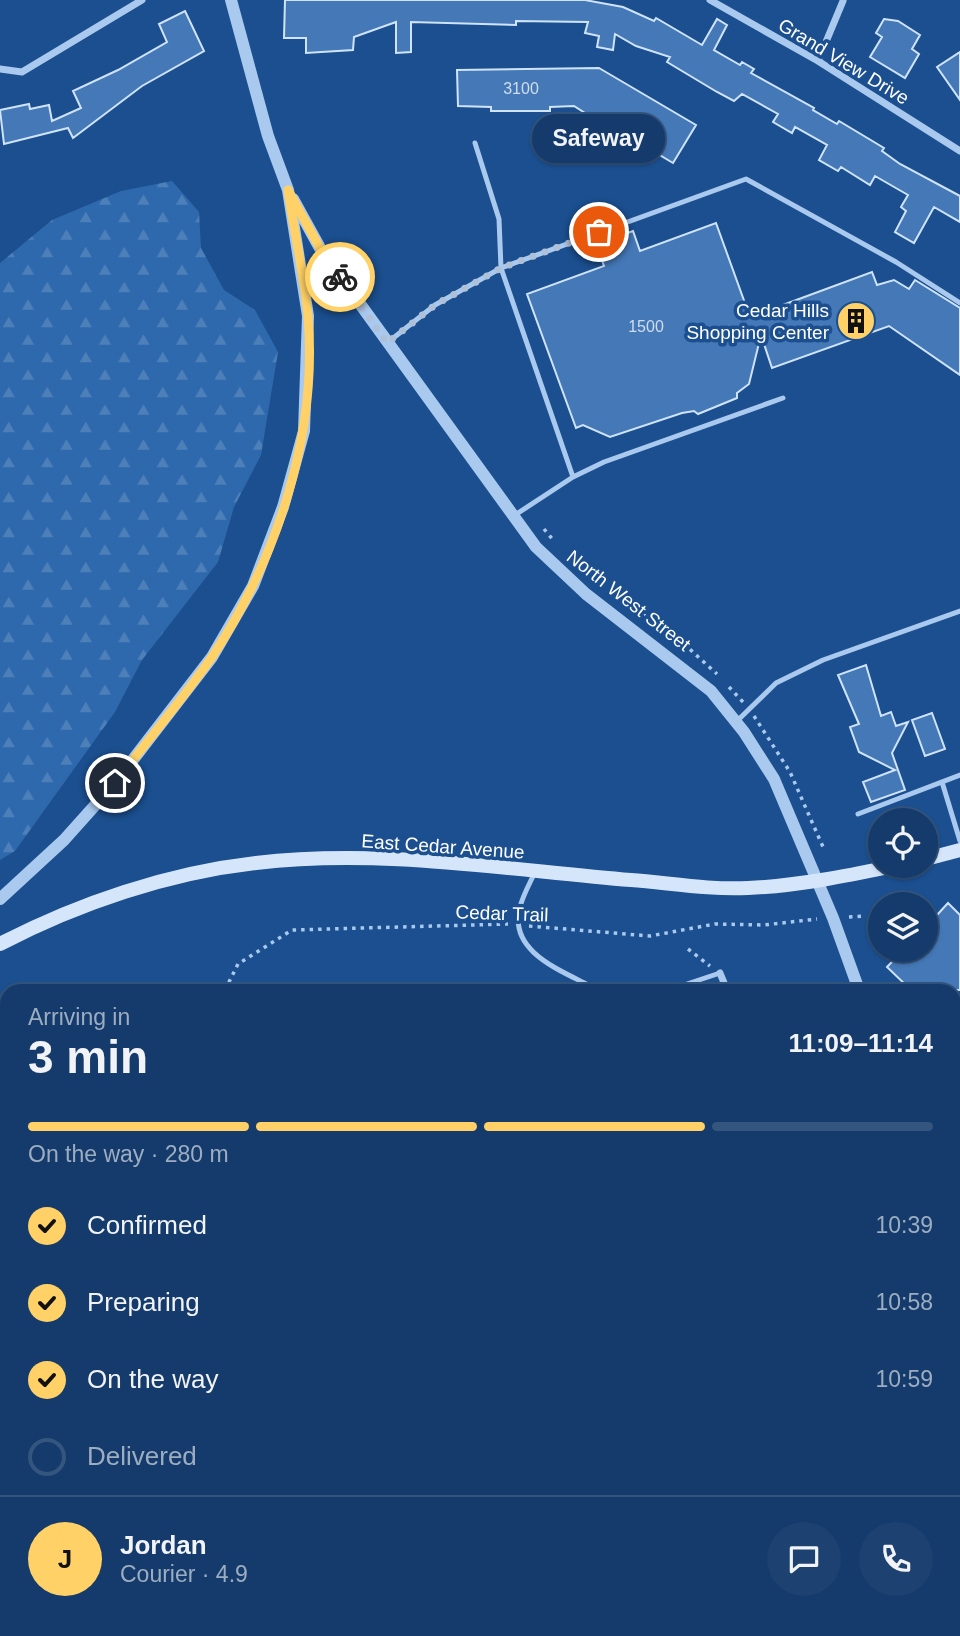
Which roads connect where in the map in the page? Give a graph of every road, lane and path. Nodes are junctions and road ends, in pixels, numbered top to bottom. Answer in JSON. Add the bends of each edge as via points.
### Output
{"nodes":[{"id":1,"x":142,"y":0,"type":"edge"},
{"id":2,"x":231,"y":0,"type":"edge"},
{"id":3,"x":710,"y":0,"type":"edge"},
{"id":4,"x":843,"y":1,"type":"edge"},
{"id":5,"x":818,"y":61,"type":"junction"},
{"id":6,"x":0,"y":69,"type":"edge"},
{"id":7,"x":475,"y":143,"type":"dead end"},
{"id":8,"x":960,"y":151,"type":"edge"},
{"id":9,"x":288,"y":190,"type":"junction"},
{"id":10,"x":501,"y":268,"type":"junction"},
{"id":11,"x":960,"y":303,"type":"edge"},
{"id":12,"x":387,"y":343,"type":"junction"},
{"id":13,"x":783,"y":398,"type":"dead end"},
{"id":14,"x":573,"y":477,"type":"junction"},
{"id":15,"x":527,"y":507,"type":"junction"},
{"id":16,"x":513,"y":517,"type":"junction"},
{"id":17,"x":562,"y":549,"type":"dead end"},
{"id":18,"x":597,"y":582,"type":"dead end"},
{"id":19,"x":960,"y":611,"type":"edge"},
{"id":20,"x":718,"y":676,"type":"dead end"},
{"id":21,"x":736,"y":722,"type":"junction"},
{"id":22,"x":960,"y":775,"type":"edge"},
{"id":23,"x":942,"y":782,"type":"junction"},
{"id":24,"x":858,"y":814,"type":"dead end"},
{"id":25,"x":960,"y":841,"type":"edge"},
{"id":26,"x":960,"y":850,"type":"edge"},
{"id":27,"x":938,"y":856,"type":"edge"},
{"id":28,"x":868,"y":871,"type":"edge"},
{"id":29,"x":534,"y":872,"type":"junction"},
{"id":30,"x":816,"y":881,"type":"junction"},
{"id":31,"x":0,"y":899,"type":"edge"},
{"id":32,"x":803,"y":919,"type":"dead end"},
{"id":33,"x":519,"y":925,"type":"junction"},
{"id":34,"x":0,"y":944,"type":"edge"},
{"id":35,"x":688,"y":949,"type":"dead end"},
{"id":36,"x":720,"y":973,"type":"junction"},
{"id":37,"x":228,"y":984,"type":"edge"},
{"id":38,"x":587,"y":984,"type":"edge"},
{"id":39,"x":687,"y":984,"type":"edge"},
{"id":40,"x":725,"y":984,"type":"edge"},
{"id":41,"x":857,"y":984,"type":"edge"}],
"edges":[{"from":1,"to":6,"type":"street","via":[[22,72]]},
{"from":2,"to":9,"type":"street","via":[[268,136]]},
{"from":3,"to":5,"type":"street","name":"Grand View Drive"},
{"from":4,"to":5,"type":"street"},
{"from":5,"to":8,"type":"street","name":"Grand View Drive"},
{"from":7,"to":10,"type":"lane","via":[[499,219]]},
{"from":9,"to":12,"type":"street","name":"North West Street","via":[[321,250]]},
{"from":9,"to":31,"type":"street","via":[[308,316],[304,432],[284,508],[253,586],[212,657],[115,783],[64,840]]},
{"from":10,"to":11,"type":"lane","via":[[746,180],[896,262]]},
{"from":10,"to":12,"type":"lane","via":[[435,305]]},
{"from":10,"to":14,"type":"lane"},
{"from":12,"to":16,"type":"street","name":"North West Street"},
{"from":13,"to":14,"type":"lane"},
{"from":14,"to":15,"type":"lane"},
{"from":15,"to":16,"type":"lane"},
{"from":15,"to":17,"type":"path"},
{"from":16,"to":21,"type":"street","name":"North West Street","via":[[559,571],[693,675]]},
{"from":18,"to":20,"type":"path","via":[[683,643]]},
{"from":19,"to":21,"type":"lane","via":[[823,660],[776,683]]},
{"from":21,"to":30,"type":"street","name":"North West Street","via":[[774,779]]},
{"from":22,"to":23,"type":"lane"},
{"from":23,"to":24,"type":"lane"},
{"from":23,"to":25,"type":"lane"},
{"from":26,"to":27,"type":"main road"},
{"from":28,"to":30,"type":"main road","name":"East Cedar Avenue"},
{"from":29,"to":30,"type":"main road","name":"East Cedar Avenue","via":[[745,888]]},
{"from":29,"to":33,"type":"lane","via":[[519,908]]},
{"from":29,"to":34,"type":"main road","name":"East Cedar Avenue","via":[[384,859],[257,862],[194,873],[128,892]]},
{"from":30,"to":41,"type":"street","name":"North West Street"},
{"from":32,"to":33,"type":"path","name":"Cedar Trail","via":[[764,925],[715,924],[650,936]]},
{"from":33,"to":37,"type":"path","name":"Cedar Trail","via":[[292,930],[238,964]]},
{"from":33,"to":38,"type":"lane","via":[[524,943],[533,953]]},
{"from":35,"to":36,"type":"path"},
{"from":36,"to":39,"type":"lane"},
{"from":36,"to":40,"type":"street"}]}
